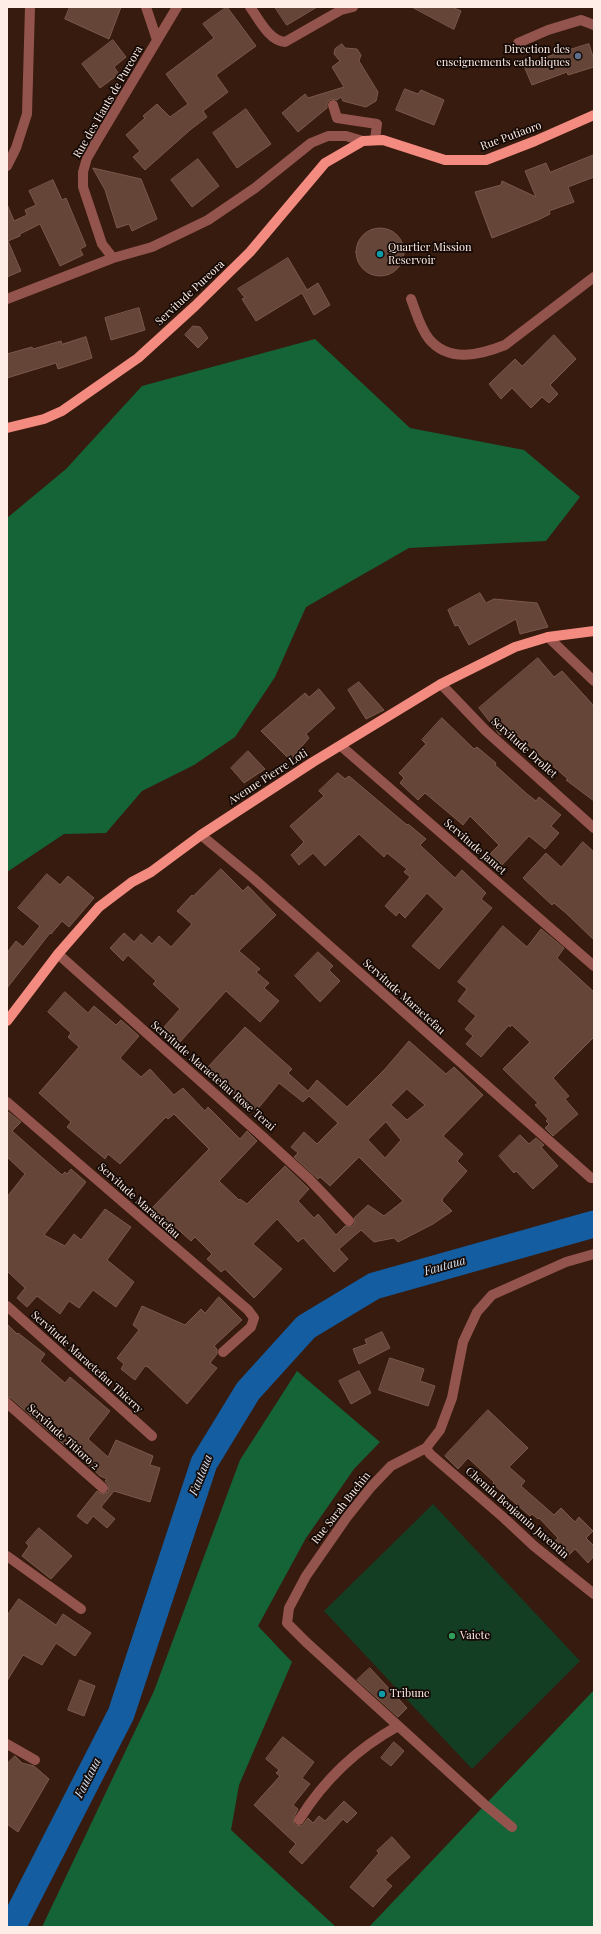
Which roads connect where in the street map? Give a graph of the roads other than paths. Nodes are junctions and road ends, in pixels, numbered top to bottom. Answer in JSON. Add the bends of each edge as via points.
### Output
{"nodes":[{"id":1,"x":30,"y":7,"type":"edge"},
{"id":2,"x":146,"y":7,"type":"edge"},
{"id":3,"x":177,"y":7,"type":"edge"},
{"id":4,"x":250,"y":7,"type":"edge"},
{"id":5,"x":354,"y":7,"type":"edge"},
{"id":6,"x":594,"y":25,"type":"edge"},
{"id":7,"x":157,"y":40,"type":"junction"},
{"id":8,"x":518,"y":43,"type":"dead end"},
{"id":9,"x":333,"y":105,"type":"dead end"},
{"id":10,"x":594,"y":115,"type":"edge"},
{"id":11,"x":375,"y":140,"type":"junction"},
{"id":12,"x":363,"y":141,"type":"junction"},
{"id":13,"x":7,"y":166,"type":"edge"},
{"id":14,"x":113,"y":258,"type":"junction"},
{"id":15,"x":594,"y":277,"type":"edge"},
{"id":16,"x":7,"y":299,"type":"edge"},
{"id":17,"x":411,"y":299,"type":"dead end"},
{"id":18,"x":7,"y":428,"type":"edge"},
{"id":19,"x":594,"y":632,"type":"edge"},
{"id":20,"x":548,"y":637,"type":"junction"},
{"id":21,"x":594,"y":681,"type":"edge"},
{"id":22,"x":441,"y":684,"type":"junction"},
{"id":23,"x":341,"y":746,"type":"junction"},
{"id":24,"x":594,"y":828,"type":"edge"},
{"id":25,"x":201,"y":835,"type":"junction"},
{"id":26,"x":58,"y":954,"type":"junction"},
{"id":27,"x":594,"y":966,"type":"edge"},
{"id":28,"x":7,"y":1021,"type":"edge"},
{"id":29,"x":7,"y":1102,"type":"edge"},
{"id":30,"x":592,"y":1178,"type":"edge"},
{"id":31,"x":349,"y":1220,"type":"dead end"},
{"id":32,"x":594,"y":1254,"type":"edge"},
{"id":33,"x":7,"y":1306,"type":"edge"},
{"id":34,"x":224,"y":1352,"type":"dead end"},
{"id":35,"x":7,"y":1402,"type":"edge"},
{"id":36,"x":152,"y":1436,"type":"dead end"},
{"id":37,"x":426,"y":1448,"type":"junction"},
{"id":38,"x":103,"y":1488,"type":"dead end"},
{"id":39,"x":7,"y":1556,"type":"edge"},
{"id":40,"x":594,"y":1594,"type":"edge"},
{"id":41,"x":80,"y":1609,"type":"dead end"},
{"id":42,"x":402,"y":1729,"type":"junction"},
{"id":43,"x":7,"y":1744,"type":"edge"},
{"id":44,"x":35,"y":1760,"type":"dead end"},
{"id":45,"x":299,"y":1820,"type":"dead end"},
{"id":46,"x":512,"y":1827,"type":"dead end"}],
"edges":[{"from":1,"to":13,"type":"street","via":[[27,114]]},
{"from":2,"to":7,"type":"street"},
{"from":3,"to":7,"type":"street","name":"Rue des Hauts de Pureora"},
{"from":4,"to":5,"type":"street","via":[[268,33],[279,42],[285,42],[341,10]]},
{"from":6,"to":8,"type":"street","via":[[581,20]]},
{"from":7,"to":14,"type":"street","name":"Rue des Hauts de Pureora","via":[[87,158],[83,172],[83,187],[102,244]]},
{"from":9,"to":11,"type":"street","via":[[337,118],[377,124]]},
{"from":10,"to":11,"type":"main road","name":"Rue Putiaoro","via":[[486,160],[445,160],[383,140]]},
{"from":11,"to":12,"type":"main road","name":"Rue Putiaoro"},
{"from":12,"to":14,"type":"street","via":[[346,136],[328,136],[311,143],[255,188],[208,220],[152,247]]},
{"from":12,"to":18,"type":"main road","name":"Servitude Pureora","via":[[325,163],[250,252],[138,358],[62,410],[44,419]]},
{"from":14,"to":16,"type":"street"},
{"from":15,"to":17,"type":"street","via":[[505,344],[492,350],[462,356],[442,350],[428,338]]},
{"from":19,"to":20,"type":"main road","name":"Avenue Pierre Loti"},
{"from":20,"to":21,"type":"street"},
{"from":20,"to":22,"type":"main road","name":"Avenue Pierre Loti","via":[[515,647]]},
{"from":22,"to":23,"type":"main road","name":"Avenue Pierre Loti"},
{"from":22,"to":24,"type":"street","name":"Servitude Drollet","via":[[486,731]]},
{"from":23,"to":25,"type":"main road","name":"Avenue Pierre Loti"},
{"from":23,"to":27,"type":"street","name":"Servitude Jamet"},
{"from":25,"to":26,"type":"main road","name":"Avenue Pierre Loti","via":[[113,896],[85,922]]},
{"from":25,"to":30,"type":"street","name":"Servitude Maraetefau"},
{"from":26,"to":28,"type":"main road","name":"Avenue Pierre Loti"},
{"from":26,"to":31,"type":"street","name":"Servitude Maraetefau Rose Terai","via":[[269,1142]]},
{"from":29,"to":34,"type":"street","name":"Servitude Maraetefau","via":[[248,1310],[254,1318],[252,1327]]},
{"from":32,"to":37,"type":"street","name":"Rue Sarah Buchin","via":[[566,1262],[492,1295],[477,1312],[463,1342],[447,1413],[440,1430]]},
{"from":33,"to":36,"type":"street","name":"Servitude Maraetefau Thierry"},
{"from":35,"to":38,"type":"street","name":"Servitude Titioro 2"},
{"from":37,"to":40,"type":"street","name":"Chemin Benjamin Juventin","via":[[534,1546]]},
{"from":37,"to":42,"type":"street","name":"Rue Sarah Buchin","via":[[391,1466],[347,1517],[306,1576],[289,1608],[287,1623]]},
{"from":39,"to":41,"type":"street"},
{"from":42,"to":45,"type":"street","via":[[372,1740],[344,1764],[310,1802]]},
{"from":42,"to":46,"type":"street"},
{"from":43,"to":44,"type":"street"}]}
